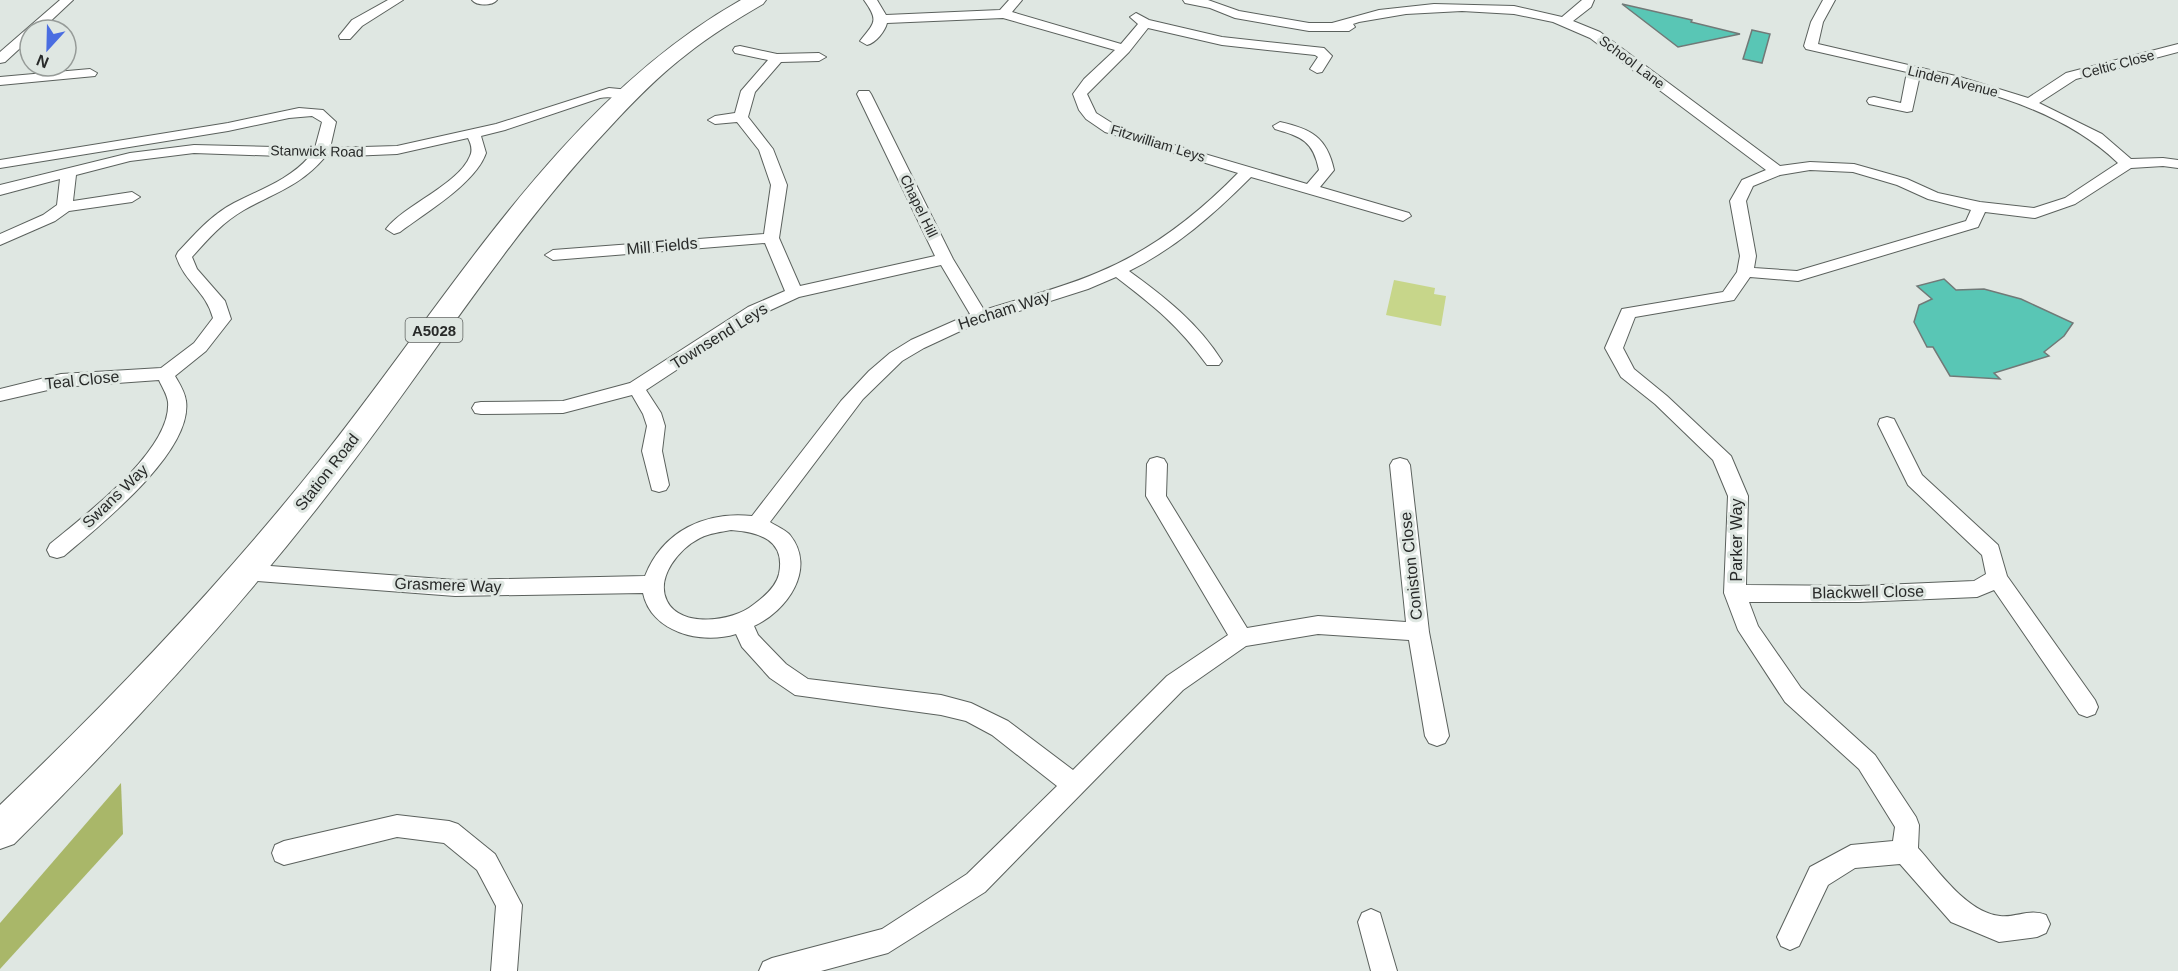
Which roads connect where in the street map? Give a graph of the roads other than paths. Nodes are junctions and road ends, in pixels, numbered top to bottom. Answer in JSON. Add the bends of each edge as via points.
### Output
{"nodes":[{"id":1,"x":67,"y":0,"type":"edge"},
{"id":2,"x":397,"y":0,"type":"edge"},
{"id":3,"x":478,"y":0,"type":"edge"},
{"id":4,"x":491,"y":0,"type":"edge"},
{"id":5,"x":756,"y":0,"type":"edge"},
{"id":6,"x":870,"y":0,"type":"edge"},
{"id":7,"x":1016,"y":0,"type":"edge"},
{"id":8,"x":1190,"y":0,"type":"edge"},
{"id":9,"x":1588,"y":0,"type":"edge"},
{"id":10,"x":1829,"y":0,"type":"edge"},
{"id":11,"x":1213,"y":2,"type":"edge"},
{"id":12,"x":1004,"y":14,"type":"junction"},
{"id":13,"x":46,"y":18,"type":"edge"},
{"id":14,"x":881,"y":19,"type":"junction"},
{"id":15,"x":1565,"y":21,"type":"junction"},
{"id":16,"x":345,"y":36,"type":"dead end"},
{"id":17,"x":867,"y":41,"type":"dead end"},
{"id":18,"x":18,"y":43,"type":"edge"},
{"id":19,"x":2177,"y":48,"type":"edge"},
{"id":20,"x":1124,"y":49,"type":"junction"},
{"id":21,"x":740,"y":50,"type":"dead end"},
{"id":22,"x":819,"y":57,"type":"dead end"},
{"id":23,"x":777,"y":58,"type":"junction"},
{"id":24,"x":0,"y":59,"type":"edge"},
{"id":25,"x":1317,"y":69,"type":"dead end"},
{"id":26,"x":1914,"y":71,"type":"junction"},
{"id":27,"x":90,"y":73,"type":"dead end"},
{"id":28,"x":0,"y":81,"type":"edge"},
{"id":29,"x":630,"y":94,"type":"junction"},
{"id":30,"x":864,"y":94,"type":"dead end"},
{"id":31,"x":1874,"y":100,"type":"dead end"},
{"id":32,"x":2031,"y":102,"type":"junction"},
{"id":33,"x":741,"y":117,"type":"junction"},
{"id":34,"x":715,"y":120,"type":"dead end"},
{"id":35,"x":1280,"y":126,"type":"dead end"},
{"id":36,"x":473,"y":134,"type":"junction"},
{"id":37,"x":321,"y":153,"type":"junction"},
{"id":38,"x":0,"y":164,"type":"edge"},
{"id":39,"x":2127,"y":164,"type":"junction"},
{"id":40,"x":2178,"y":164,"type":"edge"},
{"id":41,"x":1249,"y":170,"type":"junction"},
{"id":42,"x":69,"y":171,"type":"junction"},
{"id":43,"x":1777,"y":171,"type":"junction"},
{"id":44,"x":1311,"y":189,"type":"junction"},
{"id":45,"x":0,"y":190,"type":"edge"},
{"id":46,"x":132,"y":197,"type":"dead end"},
{"id":47,"x":64,"y":207,"type":"junction"},
{"id":48,"x":1980,"y":207,"type":"junction"},
{"id":49,"x":1403,"y":216,"type":"dead end"},
{"id":50,"x":394,"y":229,"type":"dead end"},
{"id":51,"x":771,"y":238,"type":"junction"},
{"id":52,"x":0,"y":240,"type":"edge"},
{"id":53,"x":553,"y":255,"type":"dead end"},
{"id":54,"x":945,"y":259,"type":"junction"},
{"id":55,"x":1118,"y":270,"type":"junction"},
{"id":56,"x":1745,"y":272,"type":"junction"},
{"id":57,"x":794,"y":293,"type":"junction"},
{"id":58,"x":979,"y":315,"type":"junction"},
{"id":59,"x":1213,"y":361,"type":"dead end"},
{"id":60,"x":165,"y":374,"type":"junction"},
{"id":61,"x":636,"y":388,"type":"junction"},
{"id":62,"x":0,"y":395,"type":"edge"},
{"id":63,"x":482,"y":408,"type":"dead end"},
{"id":64,"x":1887,"y":424,"type":"dead end"},
{"id":65,"x":1157,"y":464,"type":"dead end"},
{"id":66,"x":1400,"y":465,"type":"dead end"},
{"id":67,"x":658,"y":485,"type":"dead end"},
{"id":68,"x":757,"y":525,"type":"junction"},
{"id":69,"x":57,"y":550,"type":"dead end"},
{"id":70,"x":245,"y":572,"type":"junction"},
{"id":71,"x":1997,"y":578,"type":"junction"},
{"id":72,"x":653,"y":584,"type":"junction"},
{"id":73,"x":1735,"y":593,"type":"junction"},
{"id":74,"x":742,"y":624,"type":"junction"},
{"id":75,"x":1418,"y":632,"type":"junction"},
{"id":76,"x":1241,"y":638,"type":"junction"},
{"id":77,"x":2087,"y":707,"type":"dead end"},
{"id":78,"x":1437,"y":736,"type":"dead end"},
{"id":79,"x":1074,"y":785,"type":"junction"},
{"id":80,"x":0,"y":831,"type":"edge"},
{"id":81,"x":1905,"y":852,"type":"junction"},
{"id":82,"x":284,"y":853,"type":"dead end"},
{"id":83,"x":1371,"y":922,"type":"dead end"},
{"id":84,"x":2037,"y":924,"type":"dead end"},
{"id":85,"x":1791,"y":937,"type":"dead end"},
{"id":86,"x":504,"y":971,"type":"edge"},
{"id":87,"x":772,"y":971,"type":"edge"},
{"id":88,"x":1384,"y":971,"type":"edge"}],
"edges":[{"from":1,"to":13,"type":"street"},
{"from":2,"to":16,"type":"street","via":[[357,23]]},
{"from":3,"to":4,"type":"street"},
{"from":5,"to":29,"type":"main road","number":"A5028","via":[[688,42]]},
{"from":6,"to":14,"type":"street"},
{"from":7,"to":12,"type":"street"},
{"from":8,"to":11,"type":"street","name":"School Lane"},
{"from":9,"to":15,"type":"street"},
{"from":10,"to":26,"type":"street","name":"Linden Avenue","via":[[1816,21],[1811,46]]},
{"from":11,"to":15,"type":"street","name":"School Lane","via":[[1235,14],[1309,27],[1356,27],[1433,18],[1463,8],[1506,8]]},
{"from":12,"to":14,"type":"street"},
{"from":12,"to":20,"type":"street"},
{"from":14,"to":17,"type":"street","via":[[879,28]]},
{"from":15,"to":43,"type":"street","name":"School Lane","via":[[1595,34]]},
{"from":18,"to":24,"type":"street"},
{"from":19,"to":32,"type":"street","name":"Celtic Close","via":[[2071,76]]},
{"from":20,"to":25,"type":"street","name":"Fitzwilliam Leys","via":[[1140,19],[1222,41],[1319,51],[1325,56]]},
{"from":20,"to":41,"type":"street","name":"Fitzwilliam Leys","via":[[1080,94],[1082,107],[1090,118],[1126,136]]},
{"from":21,"to":23,"type":"street"},
{"from":22,"to":23,"type":"street"},
{"from":23,"to":33,"type":"street","via":[[748,91]]},
{"from":26,"to":31,"type":"street","via":[[1907,108]]},
{"from":26,"to":32,"type":"street","name":"Linden Avenue"},
{"from":27,"to":28,"type":"street"},
{"from":29,"to":36,"type":"street","name":"Stanwick Road","via":[[596,95]]},
{"from":29,"to":70,"type":"main road","name":"Station Road","number":"A5028","via":[[531,200],[331,470]]},
{"from":30,"to":54,"type":"street","name":"Chapel Hill"},
{"from":32,"to":39,"type":"street","name":"Linden Avenue","via":[[2094,135]]},
{"from":33,"to":34,"type":"street"},
{"from":33,"to":51,"type":"street","via":[[766,149],[779,185]]},
{"from":35,"to":44,"type":"street","via":[[1317,141],[1324,152],[1327,170]]},
{"from":36,"to":37,"type":"street","name":"Stanwick Road","via":[[397,150]]},
{"from":36,"to":50,"type":"street","via":[[479,148],[478,158],[450,187]]},
{"from":37,"to":38,"type":"street","via":[[329,122],[326,117],[295,112]]},
{"from":37,"to":42,"type":"street","name":"Stanwick Road","via":[[194,149],[130,157]]},
{"from":37,"to":60,"type":"street","via":[[306,170],[212,225],[184,256],[189,271],[217,301],[222,319],[200,347]]},
{"from":39,"to":40,"type":"street"},
{"from":39,"to":48,"type":"street","via":[[2070,201],[2035,213]]},
{"from":41,"to":44,"type":"street","name":"Fitzwilliam Leys"},
{"from":41,"to":55,"type":"street","name":"Hecham Way","via":[[1210,210]]},
{"from":42,"to":45,"type":"street","name":"Stanwick Road"},
{"from":42,"to":47,"type":"street"},
{"from":43,"to":48,"type":"street","via":[[1810,166],[1854,168],[1902,182],[1932,196]]},
{"from":43,"to":56,"type":"street","via":[[1747,183],[1738,201],[1748,256]]},
{"from":44,"to":49,"type":"street","name":"Fitzwilliam Leys"},
{"from":46,"to":47,"type":"street"},
{"from":47,"to":52,"type":"street"},
{"from":48,"to":56,"type":"street","via":[[1972,224],[1798,276]]},
{"from":51,"to":53,"type":"street","name":"Mill Fields"},
{"from":51,"to":57,"type":"street"},
{"from":54,"to":57,"type":"street","name":"Townsend Leys"},
{"from":54,"to":58,"type":"street","name":"Chapel Hill"},
{"from":55,"to":58,"type":"street","name":"Hecham Way"},
{"from":55,"to":59,"type":"street","via":[[1168,308]]},
{"from":56,"to":73,"type":"street","name":"Parker Way","via":[[1728,296],[1628,313],[1614,348],[1627,373],[1721,456],[1738,496]]},
{"from":57,"to":61,"type":"street","name":"Townsend Leys","via":[[753,311]]},
{"from":58,"to":68,"type":"street","name":"Hecham Way","via":[[896,358],[861,388]]},
{"from":60,"to":62,"type":"street","name":"Teal Close","via":[[96,377],[20,388]]},
{"from":60,"to":69,"type":"street","name":"Swans Way","via":[[177,404],[170,436],[140,476]]},
{"from":61,"to":63,"type":"street","name":"Townsend Leys","via":[[563,407]]},
{"from":61,"to":67,"type":"street","via":[[656,426],[652,451]]},
{"from":64,"to":71,"type":"street","via":[[1915,480],[1991,551]]},
{"from":65,"to":76,"type":"street","via":[[1156,496]]},
{"from":66,"to":75,"type":"street","name":"Coniston Close"},
{"from":68,"to":72,"type":"street","via":[[731,522],[688,535],[658,565]]},
{"from":68,"to":74,"type":"street","via":[[775,533],[786,545],[792,562],[790,578],[772,606]]},
{"from":70,"to":72,"type":"street","name":"Grasmere Way","via":[[455,588]]},
{"from":70,"to":80,"type":"main road","name":"Station Road","number":"A5028","via":[[162,665]]},
{"from":71,"to":73,"type":"street","name":"Blackwell Close","via":[[1977,589],[1858,594]]},
{"from":71,"to":77,"type":"street"},
{"from":72,"to":74,"type":"street","via":[[654,598],[664,614],[675,622],[717,630]]},
{"from":73,"to":81,"type":"street","name":"Parker Way","via":[[1749,630],[1793,695],[1867,762],[1907,825]]},
{"from":74,"to":79,"type":"street","via":[[750,641],[778,671],[803,688],[941,705],[972,713],[1000,728]]},
{"from":75,"to":76,"type":"street","name":"Coniston Close","via":[[1318,625]]},
{"from":75,"to":78,"type":"street"},
{"from":76,"to":79,"type":"street","name":"Coniston Close","via":[[1174,683]]},
{"from":79,"to":87,"type":"street","name":"Coniston Close","via":[[976,883],[888,940]]},
{"from":81,"to":84,"type":"street","via":[[1960,913],[1999,929]]},
{"from":81,"to":85,"type":"street","via":[[1851,857],[1819,876]]},
{"from":82,"to":86,"type":"street","via":[[397,826],[449,831],[486,862],[509,905]]},
{"from":83,"to":88,"type":"street"}]}
